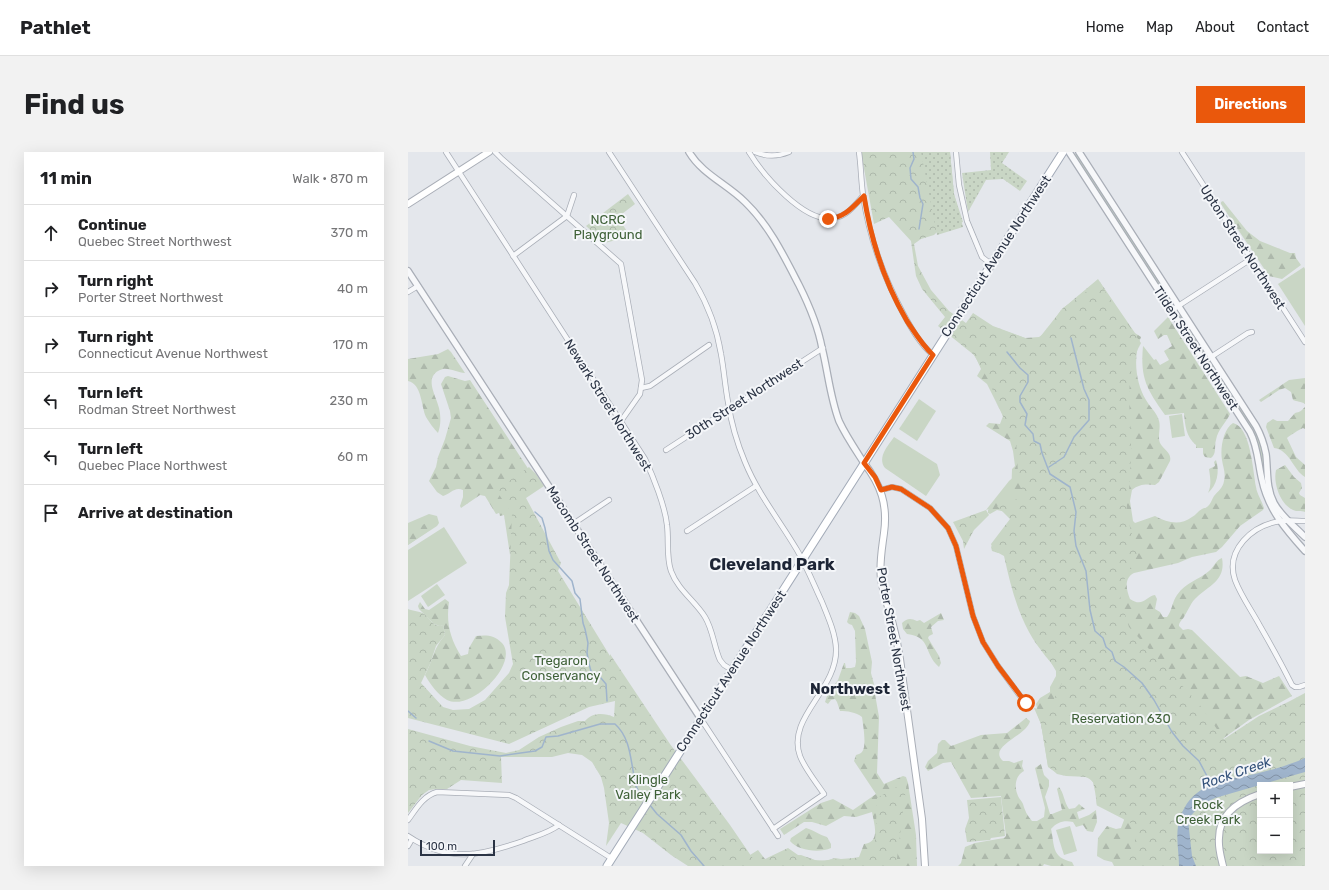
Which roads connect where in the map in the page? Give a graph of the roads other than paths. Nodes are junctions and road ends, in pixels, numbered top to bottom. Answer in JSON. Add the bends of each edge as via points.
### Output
{"nodes":[{"id":1,"x":446,"y":152,"type":"edge"},
{"id":2,"x":489,"y":152,"type":"edge"},
{"id":3,"x":495,"y":152,"type":"edge"},
{"id":4,"x":609,"y":152,"type":"edge"},
{"id":5,"x":689,"y":152,"type":"edge"},
{"id":6,"x":749,"y":152,"type":"edge"},
{"id":7,"x":755,"y":152,"type":"edge"},
{"id":8,"x":789,"y":152,"type":"edge"},
{"id":9,"x":859,"y":152,"type":"edge"},
{"id":10,"x":956,"y":152,"type":"edge"},
{"id":11,"x":1063,"y":152,"type":"edge"},
{"id":12,"x":1069,"y":152,"type":"edge"},
{"id":13,"x":1079,"y":152,"type":"edge"},
{"id":14,"x":1182,"y":152,"type":"edge"},
{"id":15,"x":459,"y":172,"type":"junction"},
{"id":16,"x":574,"y":195,"type":"dead end"},
{"id":17,"x":864,"y":196,"type":"junction"},
{"id":18,"x":408,"y":204,"type":"edge"},
{"id":19,"x":567,"y":216,"type":"junction"},
{"id":20,"x":514,"y":256,"type":"junction"},
{"id":21,"x":1251,"y":259,"type":"junction"},
{"id":22,"x":991,"y":264,"type":"junction"},
{"id":23,"x":408,"y":271,"type":"edge"},
{"id":24,"x":418,"y":286,"type":"junction"},
{"id":25,"x":408,"y":292,"type":"edge"},
{"id":26,"x":1178,"y":306,"type":"junction"},
{"id":27,"x":1172,"y":310,"type":"junction"},
{"id":28,"x":1252,"y":332,"type":"dead end"},
{"id":29,"x":1305,"y":342,"type":"edge"},
{"id":30,"x":709,"y":345,"type":"dead end"},
{"id":31,"x":823,"y":348,"type":"junction"},
{"id":32,"x":933,"y":355,"type":"junction"},
{"id":33,"x":1211,"y":357,"type":"junction"},
{"id":34,"x":641,"y":388,"type":"junction"},
{"id":35,"x":729,"y":408,"type":"junction"},
{"id":36,"x":621,"y":421,"type":"junction"},
{"id":37,"x":666,"y":450,"type":"dead end"},
{"id":38,"x":864,"y":463,"type":"junction"},
{"id":39,"x":1260,"y":475,"type":"junction"},
{"id":40,"x":1267,"y":475,"type":"junction"},
{"id":41,"x":756,"y":486,"type":"junction"},
{"id":42,"x":881,"y":490,"type":"junction"},
{"id":43,"x":609,"y":500,"type":"dead end"},
{"id":44,"x":1280,"y":521,"type":"junction"},
{"id":45,"x":1288,"y":521,"type":"junction"},
{"id":46,"x":1305,"y":521,"type":"edge"},
{"id":47,"x":573,"y":524,"type":"junction"},
{"id":48,"x":687,"y":531,"type":"dead end"},
{"id":49,"x":1305,"y":537,"type":"edge"},
{"id":50,"x":1305,"y":551,"type":"edge"},
{"id":51,"x":802,"y":559,"type":"junction"},
{"id":52,"x":732,"y":670,"type":"junction"},
{"id":53,"x":1305,"y":685,"type":"edge"},
{"id":54,"x":1029,"y":708,"type":"dead end"},
{"id":55,"x":701,"y":719,"type":"junction"},
{"id":56,"x":1305,"y":784,"type":"edge"},
{"id":57,"x":1293,"y":786,"type":"edge"},
{"id":58,"x":1257,"y":795,"type":"edge"},
{"id":59,"x":408,"y":820,"type":"edge"},
{"id":60,"x":559,"y":824,"type":"junction"},
{"id":61,"x":923,"y":826,"type":"junction"},
{"id":62,"x":773,"y":829,"type":"junction"},
{"id":63,"x":778,"y":836,"type":"dead end"},
{"id":64,"x":410,"y":837,"type":"edge"},
{"id":65,"x":408,"y":846,"type":"edge"},
{"id":66,"x":473,"y":854,"type":"junction"},
{"id":67,"x":611,"y":858,"type":"junction"},
{"id":68,"x":465,"y":866,"type":"edge"},
{"id":69,"x":607,"y":866,"type":"edge"},
{"id":70,"x":925,"y":866,"type":"edge"},
{"id":71,"x":929,"y":866,"type":"edge"},
{"id":72,"x":1223,"y":866,"type":"edge"}],
"edges":[{"from":1,"to":15,"type":"street","name":"Newark Street Northwest"},
{"from":2,"to":15,"type":"main road"},
{"from":3,"to":19,"type":"street"},
{"from":4,"to":35,"type":"street","via":[[705,302],[719,343]]},
{"from":5,"to":31,"type":"street","name":"Porter Street Northwest","via":[[704,170],[745,202],[765,225],[805,298]]},
{"from":6,"to":17,"type":"street","via":[[781,190],[815,216],[831,219],[841,216]]},
{"from":7,"to":8,"type":"street","via":[[772,156]]},
{"from":9,"to":17,"type":"street"},
{"from":10,"to":22,"type":"street","via":[[960,191],[967,221],[982,257]]},
{"from":11,"to":22,"type":"main road","name":"Connecticut Avenue Northwest"},
{"from":12,"to":27,"type":"street","name":"Tilden Street Northwest"},
{"from":13,"to":26,"type":"street","name":"Tilden Street Northwest"},
{"from":14,"to":21,"type":"street","name":"Upton Street Northwest"},
{"from":15,"to":18,"type":"main road"},
{"from":15,"to":20,"type":"street","name":"Newark Street Northwest"},
{"from":16,"to":19,"type":"street"},
{"from":17,"to":32,"type":"street","via":[[874,244],[888,283],[911,326]]},
{"from":19,"to":20,"type":"street"},
{"from":19,"to":34,"type":"street","via":[[621,264],[642,378]]},
{"from":20,"to":36,"type":"street","name":"Newark Street Northwest"},
{"from":21,"to":26,"type":"street"},
{"from":21,"to":29,"type":"street","name":"Upton Street Northwest"},
{"from":22,"to":32,"type":"main road","name":"Connecticut Avenue Northwest"},
{"from":23,"to":24,"type":"street","name":"Macomb Street Northwest"},
{"from":24,"to":25,"type":"street"},
{"from":24,"to":47,"type":"street","name":"Macomb Street Northwest"},
{"from":26,"to":27,"type":"street"},
{"from":26,"to":33,"type":"street","name":"Tilden Street Northwest"},
{"from":27,"to":39,"type":"street","name":"Tilden Street Northwest","via":[[1250,432]]},
{"from":28,"to":33,"type":"street"},
{"from":30,"to":34,"type":"street","via":[[650,386]]},
{"from":31,"to":35,"type":"street","name":"30th Street Northwest"},
{"from":31,"to":38,"type":"street","name":"Porter Street Northwest","via":[[837,416],[847,438]]},
{"from":32,"to":38,"type":"main road","name":"Connecticut Avenue Northwest"},
{"from":33,"to":40,"type":"street","name":"Tilden Street Northwest","via":[[1261,436],[1266,452]]},
{"from":34,"to":36,"type":"street","via":[[640,394]]},
{"from":35,"to":37,"type":"street","name":"30th Street Northwest"},
{"from":35,"to":41,"type":"street","via":[[741,451]]},
{"from":36,"to":52,"type":"street","name":"Newark Street Northwest","via":[[654,478],[666,523],[668,557],[673,576],[704,616],[720,660]]},
{"from":38,"to":42,"type":"main road","name":"Porter Street Northwest"},
{"from":38,"to":51,"type":"main road","name":"Connecticut Avenue Northwest"},
{"from":39,"to":40,"type":"street"},
{"from":39,"to":44,"type":"street","name":"Tilden Street Northwest","via":[[1268,499]]},
{"from":40,"to":45,"type":"street","name":"Tilden Street Northwest","via":[[1272,500]]},
{"from":41,"to":48,"type":"street"},
{"from":41,"to":51,"type":"street"},
{"from":42,"to":54,"type":"street","via":[[892,487],[901,489],[930,508],[948,528],[956,546],[972,611],[983,642]]},
{"from":42,"to":61,"type":"main road","name":"Porter Street Northwest","via":[[885,516],[881,578],[899,654]]},
{"from":43,"to":47,"type":"street"},
{"from":44,"to":45,"type":"street"},
{"from":44,"to":50,"type":"street","name":"Tilden Street Northwest"},
{"from":44,"to":53,"type":"street","via":[[1249,534],[1241,543],[1233,566],[1238,586],[1292,685]]},
{"from":45,"to":46,"type":"street"},
{"from":45,"to":49,"type":"street","name":"Tilden Street Northwest"},
{"from":47,"to":55,"type":"street","name":"Macomb Street Northwest"},
{"from":51,"to":52,"type":"main road","name":"Connecticut Avenue Northwest"},
{"from":51,"to":62,"type":"street","via":[[832,627],[836,644],[836,660],[831,676],[802,721],[798,738],[801,759],[824,794]]},
{"from":52,"to":55,"type":"main road","name":"Connecticut Avenue Northwest"},
{"from":55,"to":62,"type":"street","name":"Macomb Street Northwest"},
{"from":55,"to":67,"type":"main road","name":"Connecticut Avenue Northwest"},
{"from":56,"to":57,"type":"main road"},
{"from":58,"to":72,"type":"main road","via":[[1237,805],[1224,820],[1218,839]]},
{"from":59,"to":60,"type":"street","via":[[425,798],[440,791],[509,795]]},
{"from":60,"to":66,"type":"street","via":[[549,831],[506,847]]},
{"from":60,"to":67,"type":"street"},
{"from":61,"to":70,"type":"main road","name":"Porter Street Northwest"},
{"from":61,"to":71,"type":"main road","name":"Porter Street Northwest"},
{"from":62,"to":63,"type":"street","name":"Macomb Street Northwest"},
{"from":64,"to":65,"type":"street"},
{"from":64,"to":66,"type":"street","via":[[439,851]]},
{"from":66,"to":68,"type":"street"},
{"from":67,"to":69,"type":"main road","name":"Connecticut Avenue Northwest"}]}
